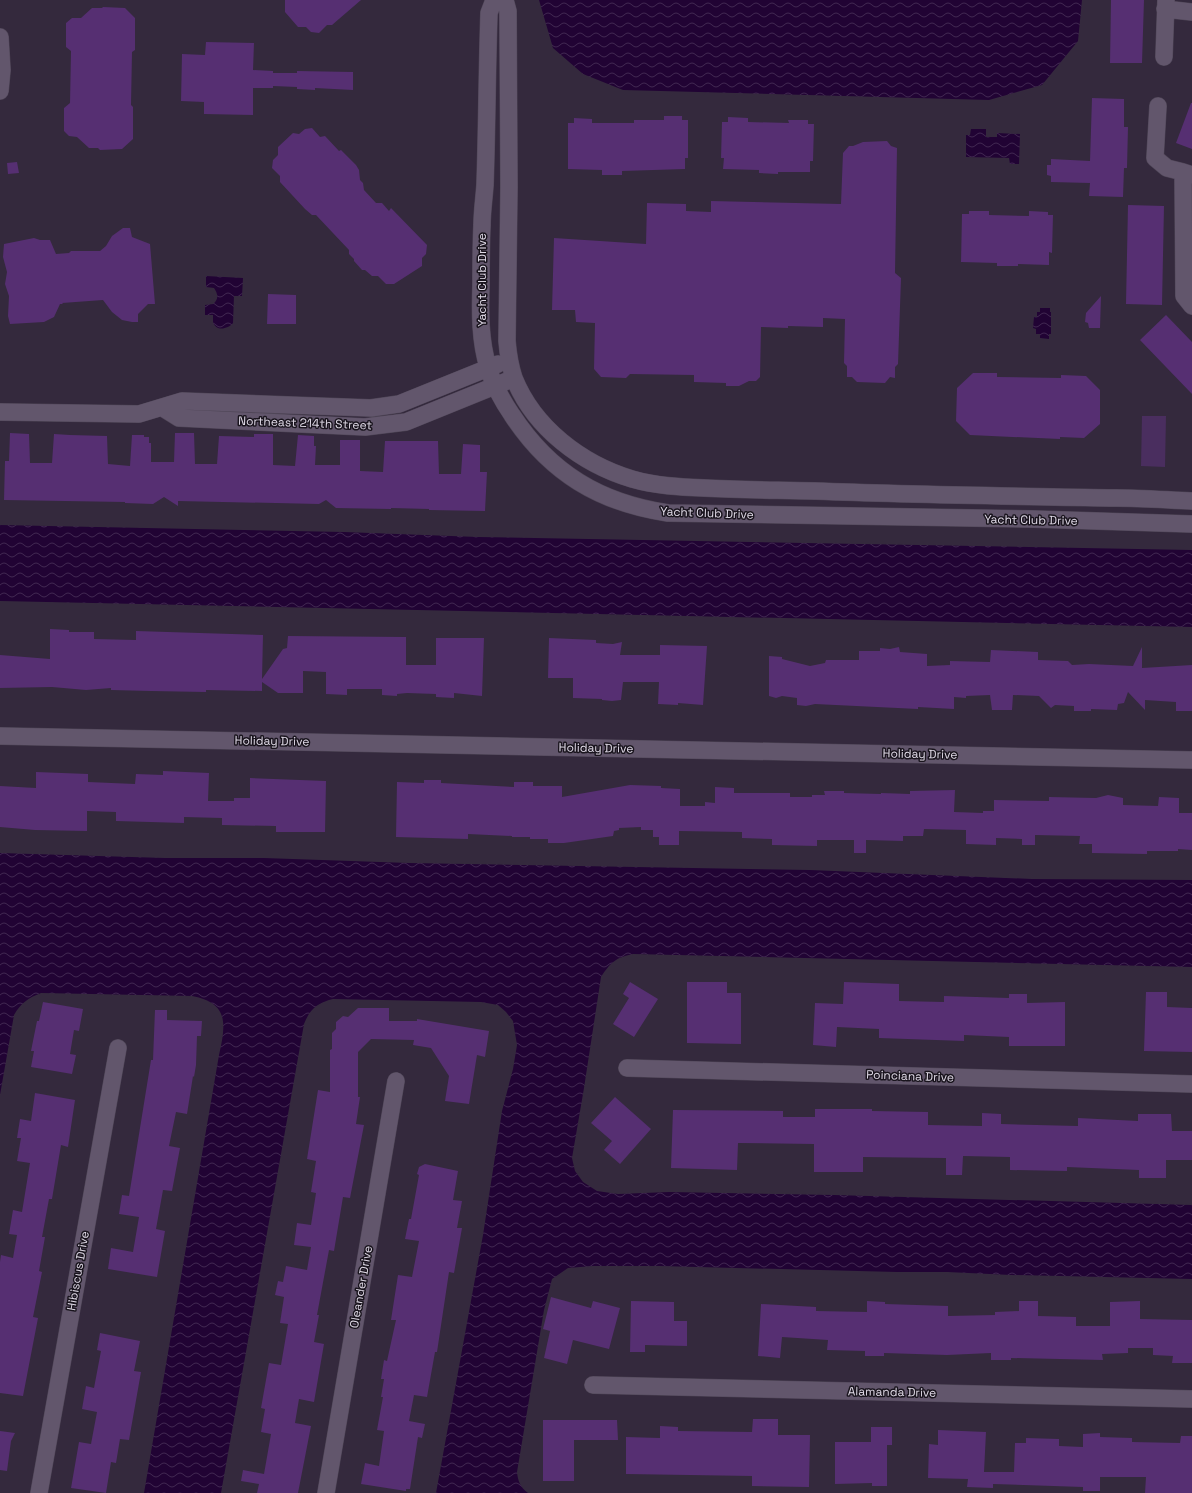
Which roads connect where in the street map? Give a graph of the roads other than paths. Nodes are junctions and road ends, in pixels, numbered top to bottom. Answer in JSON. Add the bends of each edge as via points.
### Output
{"nodes":[{"id":1,"x":494,"y":0,"type":"edge"},
{"id":2,"x":505,"y":0,"type":"edge"},
{"id":3,"x":1166,"y":5,"type":"edge"},
{"id":4,"x":1192,"y":12,"type":"edge"},
{"id":5,"x":0,"y":37,"type":"edge"},
{"id":6,"x":1164,"y":57,"type":"dead end"},
{"id":7,"x":0,"y":91,"type":"edge"},
{"id":8,"x":1158,"y":106,"type":"dead end"},
{"id":9,"x":1187,"y":174,"type":"edge"},
{"id":10,"x":1192,"y":306,"type":"edge"},
{"id":11,"x":509,"y":360,"type":"junction"},
{"id":12,"x":488,"y":367,"type":"junction"},
{"id":13,"x":514,"y":378,"type":"junction"},
{"id":14,"x":497,"y":386,"type":"junction"},
{"id":15,"x":399,"y":404,"type":"junction"},
{"id":16,"x":163,"y":408,"type":"junction"},
{"id":17,"x":0,"y":412,"type":"edge"},
{"id":18,"x":406,"y":422,"type":"junction"},
{"id":19,"x":1192,"y":501,"type":"edge"},
{"id":20,"x":1192,"y":524,"type":"edge"},
{"id":21,"x":0,"y":736,"type":"edge"},
{"id":22,"x":1192,"y":760,"type":"edge"},
{"id":23,"x":118,"y":1048,"type":"dead end"},
{"id":24,"x":627,"y":1068,"type":"dead end"},
{"id":25,"x":396,"y":1081,"type":"dead end"},
{"id":26,"x":1192,"y":1084,"type":"edge"},
{"id":27,"x":593,"y":1385,"type":"dead end"},
{"id":28,"x":1192,"y":1399,"type":"edge"},
{"id":29,"x":39,"y":1493,"type":"edge"},
{"id":30,"x":326,"y":1493,"type":"edge"}],
"edges":[{"from":1,"to":12,"type":"street","name":"Yacht Club Drive","via":[[489,13],[480,304]]},
{"from":2,"to":11,"type":"street","name":"Yacht Club Drive","via":[[508,11],[509,187],[506,308]]},
{"from":3,"to":4,"type":"street"},
{"from":3,"to":6,"type":"street"},
{"from":5,"to":7,"type":"street"},
{"from":8,"to":9,"type":"street","via":[[1155,158],[1167,168]]},
{"from":9,"to":10,"type":"street","via":[[1184,296]]},
{"from":11,"to":12,"type":"street","name":"Northeast 214th Street"},
{"from":11,"to":13,"type":"street","name":"Yacht Club Drive"},
{"from":12,"to":14,"type":"street","name":"Yacht Club Drive"},
{"from":12,"to":15,"type":"street","name":"Northeast 214th Street"},
{"from":13,"to":14,"type":"street","name":"Northeast 214th Street"},
{"from":13,"to":19,"type":"street","name":"Yacht Club Drive","via":[[526,401],[562,443],[612,471],[656,485],[907,495]]},
{"from":14,"to":18,"type":"street","name":"Northeast 214th Street"},
{"from":14,"to":20,"type":"street","name":"Yacht Club Drive","via":[[503,402],[519,426],[537,448],[559,468],[574,480],[600,494],[623,504],[648,510],[668,513]]},
{"from":15,"to":16,"type":"street","name":"Northeast 214th Street","via":[[371,408],[182,401]]},
{"from":15,"to":18,"type":"street"},
{"from":16,"to":17,"type":"street","name":"Northeast 214th Street","via":[[130,415]]},
{"from":16,"to":18,"type":"street","name":"Northeast 214th Street","via":[[179,418],[365,427]]},
{"from":21,"to":22,"type":"street","name":"Holiday Drive"},
{"from":23,"to":29,"type":"street","name":"Hibiscus Drive"},
{"from":24,"to":26,"type":"street","name":"Poinciana Drive"},
{"from":25,"to":30,"type":"street","name":"Oleander Drive"},
{"from":27,"to":28,"type":"street","name":"Alamanda Drive"}]}
